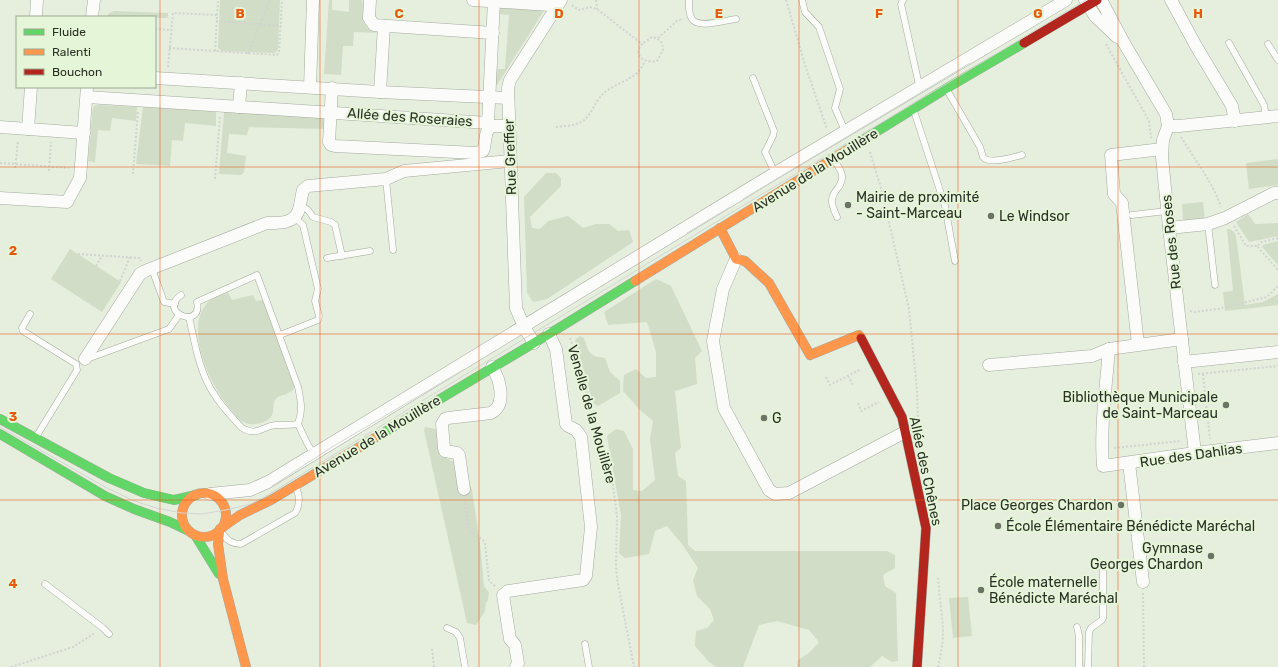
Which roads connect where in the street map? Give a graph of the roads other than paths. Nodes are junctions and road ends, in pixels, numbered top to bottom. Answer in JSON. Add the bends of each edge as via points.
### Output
{"nodes":[{"id":1,"x":37,"y":0,"type":"edge"},
{"id":2,"x":94,"y":0,"type":"edge"},
{"id":3,"x":313,"y":0,"type":"edge"},
{"id":4,"x":370,"y":0,"type":"edge"},
{"id":5,"x":473,"y":0,"type":"edge"},
{"id":6,"x":689,"y":0,"type":"edge"},
{"id":7,"x":802,"y":0,"type":"edge"},
{"id":8,"x":903,"y":0,"type":"edge"},
{"id":9,"x":1066,"y":0,"type":"edge"},
{"id":10,"x":1101,"y":0,"type":"edge"},
{"id":11,"x":1171,"y":0,"type":"edge"},
{"id":12,"x":494,"y":1,"type":"junction"},
{"id":13,"x":1087,"y":3,"type":"edge"},
{"id":14,"x":562,"y":4,"type":"edge"},
{"id":15,"x":36,"y":16,"type":"edge"},
{"id":16,"x":92,"y":16,"type":"edge"},
{"id":17,"x":736,"y":19,"type":"dead end"},
{"id":18,"x":384,"y":26,"type":"junction"},
{"id":19,"x":493,"y":33,"type":"junction"},
{"id":20,"x":1229,"y":43,"type":"dead end"},
{"id":21,"x":1124,"y":44,"type":"junction"},
{"id":22,"x":1268,"y":44,"type":"dead end"},
{"id":23,"x":1278,"y":60,"type":"edge"},
{"id":24,"x":161,"y":78,"type":"edge"},
{"id":25,"x":753,"y":78,"type":"dead end"},
{"id":26,"x":240,"y":83,"type":"junction"},
{"id":27,"x":310,"y":87,"type":"junction"},
{"id":28,"x":920,"y":87,"type":"junction"},
{"id":29,"x":31,"y":88,"type":"edge"},
{"id":30,"x":332,"y":88,"type":"junction"},
{"id":31,"x":947,"y":88,"type":"junction"},
{"id":32,"x":87,"y":92,"type":"edge"},
{"id":33,"x":380,"y":92,"type":"junction"},
{"id":34,"x":490,"y":97,"type":"junction"},
{"id":35,"x":508,"y":98,"type":"junction"},
{"id":36,"x":239,"y":107,"type":"junction"},
{"id":37,"x":913,"y":109,"type":"junction"},
{"id":38,"x":331,"y":112,"type":"junction"},
{"id":39,"x":1272,"y":116,"type":"edge"},
{"id":40,"x":1235,"y":121,"type":"junction"},
{"id":41,"x":490,"y":124,"type":"junction"},
{"id":42,"x":509,"y":126,"type":"junction"},
{"id":43,"x":1168,"y":126,"type":"junction"},
{"id":44,"x":0,"y":127,"type":"edge"},
{"id":45,"x":28,"y":129,"type":"junction"},
{"id":46,"x":845,"y":131,"type":"junction"},
{"id":47,"x":84,"y":133,"type":"junction"},
{"id":48,"x":1157,"y":149,"type":"junction"},
{"id":49,"x":1022,"y":155,"type":"dead end"},
{"id":50,"x":833,"y":159,"type":"junction"},
{"id":51,"x":510,"y":161,"type":"junction"},
{"id":52,"x":775,"y":173,"type":"junction"},
{"id":53,"x":386,"y":178,"type":"junction"},
{"id":54,"x":1278,"y":193,"type":"edge"},
{"id":55,"x":0,"y":198,"type":"edge"},
{"id":56,"x":300,"y":205,"type":"junction"},
{"id":57,"x":1167,"y":210,"type":"junction"},
{"id":58,"x":1132,"y":215,"type":"dead end"},
{"id":59,"x":294,"y":217,"type":"junction"},
{"id":60,"x":837,"y":217,"type":"dead end"},
{"id":61,"x":1208,"y":224,"type":"junction"},
{"id":62,"x":720,"y":228,"type":"junction"},
{"id":63,"x":1169,"y":228,"type":"junction"},
{"id":64,"x":393,"y":250,"type":"dead end"},
{"id":65,"x":370,"y":251,"type":"dead end"},
{"id":66,"x":342,"y":256,"type":"junction"},
{"id":67,"x":327,"y":258,"type":"dead end"},
{"id":68,"x":736,"y":259,"type":"junction"},
{"id":69,"x":955,"y":261,"type":"dead end"},
{"id":70,"x":149,"y":270,"type":"junction"},
{"id":71,"x":1215,"y":285,"type":"dead end"},
{"id":72,"x":181,"y":295,"type":"dead end"},
{"id":73,"x":175,"y":304,"type":"junction"},
{"id":74,"x":30,"y":314,"type":"dead end"},
{"id":75,"x":178,"y":315,"type":"junction"},
{"id":76,"x":189,"y":317,"type":"junction"},
{"id":77,"x":524,"y":327,"type":"junction"},
{"id":78,"x":549,"y":334,"type":"junction"},
{"id":79,"x":280,"y":335,"type":"junction"},
{"id":80,"x":1182,"y":339,"type":"junction"},
{"id":81,"x":534,"y":343,"type":"junction"},
{"id":82,"x":1138,"y":344,"type":"junction"},
{"id":83,"x":1109,"y":349,"type":"junction"},
{"id":84,"x":1278,"y":352,"type":"edge"},
{"id":85,"x":80,"y":362,"type":"junction"},
{"id":86,"x":1184,"y":362,"type":"junction"},
{"id":87,"x":989,"y":365,"type":"dead end"},
{"id":88,"x":492,"y":367,"type":"junction"},
{"id":89,"x":0,"y":419,"type":"edge"},
{"id":90,"x":298,"y":424,"type":"junction"},
{"id":91,"x":905,"y":432,"type":"junction"},
{"id":92,"x":0,"y":434,"type":"edge"},
{"id":93,"x":35,"y":438,"type":"junction"},
{"id":94,"x":1278,"y":443,"type":"edge"},
{"id":95,"x":1195,"y":453,"type":"junction"},
{"id":96,"x":314,"y":455,"type":"junction"},
{"id":97,"x":1129,"y":463,"type":"junction"},
{"id":98,"x":295,"y":486,"type":"junction"},
{"id":99,"x":464,"y":489,"type":"road end"},
{"id":100,"x":210,"y":494,"type":"junction"},
{"id":101,"x":196,"y":495,"type":"junction"},
{"id":102,"x":220,"y":529,"type":"junction"},
{"id":103,"x":192,"y":533,"type":"junction"},
{"id":104,"x":1103,"y":568,"type":"dead end"},
{"id":105,"x":223,"y":579,"type":"junction"},
{"id":106,"x":1143,"y":582,"type":"road end"},
{"id":107,"x":45,"y":584,"type":"dead end"},
{"id":108,"x":1077,"y":627,"type":"dead end"},
{"id":109,"x":447,"y":628,"type":"dead end"},
{"id":110,"x":109,"y":634,"type":"dead end"},
{"id":111,"x":585,"y":644,"type":"dead end"},
{"id":112,"x":246,"y":667,"type":"edge"},
{"id":113,"x":465,"y":667,"type":"edge"},
{"id":114,"x":516,"y":667,"type":"edge"},
{"id":115,"x":589,"y":667,"type":"edge"},
{"id":116,"x":917,"y":667,"type":"edge"},
{"id":117,"x":1079,"y":667,"type":"edge"},
{"id":118,"x":1088,"y":667,"type":"edge"}],
"edges":[{"from":1,"to":15,"type":"street"},
{"from":2,"to":16,"type":"street"},
{"from":3,"to":27,"type":"street"},
{"from":4,"to":18,"type":"street","via":[[371,22]]},
{"from":5,"to":12,"type":"street"},
{"from":6,"to":17,"type":"lane","via":[[690,15],[695,22],[701,24]]},
{"from":7,"to":46,"type":"lane","via":[[805,12],[819,27],[840,89],[835,108]]},
{"from":8,"to":28,"type":"lane","via":[[901,4]]},
{"from":9,"to":28,"type":"street","name":"Avenue de la Mouillère"},
{"from":10,"to":21,"type":"street"},
{"from":11,"to":40,"type":"street","via":[[1232,106]]},
{"from":12,"to":14,"type":"street"},
{"from":12,"to":19,"type":"street"},
{"from":13,"to":21,"type":"street","via":[[1095,16]]},
{"from":13,"to":31,"type":"street","name":"Avenue de la Mouillère"},
{"from":14,"to":35,"type":"street","name":"Rue Greffier","via":[[510,80]]},
{"from":18,"to":19,"type":"street"},
{"from":18,"to":33,"type":"street"},
{"from":19,"to":34,"type":"street"},
{"from":20,"to":39,"type":"lane"},
{"from":21,"to":43,"type":"street","via":[[1164,110]]},
{"from":22,"to":23,"type":"lane"},
{"from":24,"to":26,"type":"street","name":"Allée des Roseraies"},
{"from":25,"to":52,"type":"lane","via":[[774,131],[765,152]]},
{"from":26,"to":27,"type":"street","name":"Allée des Roseraies"},
{"from":26,"to":36,"type":"street"},
{"from":27,"to":30,"type":"street","name":"Allée des Roseraies"},
{"from":28,"to":46,"type":"street","name":"Avenue de la Mouillère"},
{"from":29,"to":45,"type":"street"},
{"from":30,"to":33,"type":"street","name":"Allée des Roseraies"},
{"from":30,"to":38,"type":"street","name":"Allée des Roseraies"},
{"from":31,"to":37,"type":"street","name":"Avenue de la Mouillère"},
{"from":31,"to":49,"type":"lane","via":[[983,157],[993,161]]},
{"from":32,"to":36,"type":"street","name":"Allée des Roseraies","via":[[139,100]]},
{"from":32,"to":47,"type":"street","name":"Allée des Roseraies"},
{"from":33,"to":34,"type":"street","name":"Allée des Roseraies"},
{"from":34,"to":35,"type":"street","name":"Allée des Roseraies"},
{"from":34,"to":41,"type":"street","name":"Allée des Roseraies"},
{"from":35,"to":42,"type":"street","name":"Rue Greffier"},
{"from":36,"to":38,"type":"street","name":"Allée des Roseraies"},
{"from":37,"to":50,"type":"street","name":"Avenue de la Mouillère"},
{"from":37,"to":69,"type":"lane","via":[[945,206]]},
{"from":38,"to":41,"type":"street","name":"Allée des Roseraies"},
{"from":38,"to":41,"type":"street","via":[[329,142],[335,146],[476,153],[483,151]]},
{"from":39,"to":40,"type":"street"},
{"from":40,"to":43,"type":"street"},
{"from":41,"to":42,"type":"street","name":"Allée des Roseraies"},
{"from":42,"to":51,"type":"street","name":"Rue Greffier"},
{"from":43,"to":48,"type":"street","name":"Rue des Roses"},
{"from":44,"to":45,"type":"street"},
{"from":45,"to":47,"type":"street"},
{"from":46,"to":52,"type":"street","name":"Avenue de la Mouillère"},
{"from":47,"to":55,"type":"street","name":"Allée des Roseraies","via":[[80,178],[67,202]]},
{"from":48,"to":57,"type":"street","name":"Rue des Roses","via":[[1162,157]]},
{"from":48,"to":82,"type":"street","via":[[1111,155],[1114,194],[1122,203]]},
{"from":50,"to":60,"type":"lane","via":[[841,171],[843,180],[832,199]]},
{"from":50,"to":62,"type":"street","name":"Avenue de la Mouillère"},
{"from":51,"to":53,"type":"street","via":[[404,171]]},
{"from":51,"to":77,"type":"street","name":"Rue Greffier","via":[[516,308]]},
{"from":52,"to":77,"type":"street","name":"Avenue de la Mouillère"},
{"from":53,"to":56,"type":"street","via":[[308,186],[303,190]]},
{"from":53,"to":64,"type":"lane"},
{"from":54,"to":61,"type":"street"},
{"from":56,"to":59,"type":"street"},
{"from":56,"to":66,"type":"lane","via":[[313,217],[335,225]]},
{"from":57,"to":58,"type":"lane"},
{"from":57,"to":63,"type":"street","name":"Rue des Roses"},
{"from":59,"to":70,"type":"street","via":[[283,223],[267,223]]},
{"from":59,"to":79,"type":"lane","via":[[303,226],[318,289],[315,301],[319,316],[318,320]]},
{"from":61,"to":63,"type":"street"},
{"from":61,"to":71,"type":"lane"},
{"from":62,"to":68,"type":"street"},
{"from":62,"to":78,"type":"street","name":"Avenue de la Mouillère"},
{"from":63,"to":80,"type":"street","name":"Rue des Roses"},
{"from":65,"to":66,"type":"lane"},
{"from":66,"to":67,"type":"lane"},
{"from":68,"to":91,"type":"street","name":"Allée des Chênes","via":[[745,261],[769,283],[810,356],[859,335],[902,418]]},
{"from":68,"to":91,"type":"street","via":[[723,289],[713,341],[724,408],[769,490],[775,494],[788,493]]},
{"from":70,"to":73,"type":"lane","via":[[164,302]]},
{"from":70,"to":85,"type":"street","via":[[140,274]]},
{"from":72,"to":73,"type":"lane"},
{"from":73,"to":75,"type":"lane"},
{"from":74,"to":85,"type":"lane","via":[[22,328],[23,331]]},
{"from":75,"to":76,"type":"lane"},
{"from":75,"to":85,"type":"lane","via":[[169,329]]},
{"from":76,"to":79,"type":"lane","via":[[196,313],[197,302],[257,275]]},
{"from":76,"to":90,"type":"lane","via":[[199,362],[213,394],[242,428],[257,432],[272,426]]},
{"from":77,"to":81,"type":"street"},
{"from":77,"to":96,"type":"street","name":"Avenue de la Mouillère"},
{"from":78,"to":81,"type":"street","name":"Avenue de la Mouillère"},
{"from":78,"to":114,"type":"street","via":[[556,349],[566,424],[576,430],[581,437],[591,527],[586,576],[583,580],[505,593],[503,598],[510,639],[515,645],[518,663]]},
{"from":79,"to":90,"type":"lane","via":[[302,405]]},
{"from":80,"to":82,"type":"street"},
{"from":80,"to":86,"type":"street","name":"Rue des Roses"},
{"from":81,"to":88,"type":"street","name":"Avenue de la Mouillère"},
{"from":82,"to":83,"type":"street"},
{"from":83,"to":87,"type":"street","via":[[1092,356]]},
{"from":83,"to":97,"type":"street","name":"Rue des Dahlias","via":[[1103,466]]},
{"from":84,"to":86,"type":"street"},
{"from":85,"to":93,"type":"lane"},
{"from":86,"to":95,"type":"street","name":"Rue des Roses"},
{"from":88,"to":98,"type":"street","name":"Avenue de la Mouillère"},
{"from":88,"to":99,"type":"street","via":[[499,383],[500,402],[495,411],[448,418],[442,424],[444,448],[459,456]]},
{"from":89,"to":93,"type":"street"},
{"from":90,"to":96,"type":"lane"},
{"from":91,"to":116,"type":"street","name":"Allée des Chênes","via":[[926,528]]},
{"from":92,"to":103,"type":"street","via":[[105,496]]},
{"from":93,"to":101,"type":"street","via":[[109,478],[144,493],[174,500]]},
{"from":94,"to":95,"type":"street","name":"Rue des Dahlias"},
{"from":95,"to":97,"type":"street","name":"Rue des Dahlias"},
{"from":96,"to":100,"type":"street","name":"Avenue de la Mouillère","via":[[257,488]]},
{"from":97,"to":106,"type":"street"},
{"from":98,"to":102,"type":"street","name":"Avenue de la Mouillère","via":[[240,515]]},
{"from":98,"to":102,"type":"lane","via":[[299,495],[295,513],[241,544],[234,544]]},
{"from":100,"to":101,"type":"street"},
{"from":100,"to":102,"type":"street","via":[[220,501],[224,508],[224,524]]},
{"from":101,"to":103,"type":"street","via":[[186,502],[182,511],[183,522]]},
{"from":102,"to":103,"type":"street","via":[[215,534],[202,537]]},
{"from":102,"to":105,"type":"street","via":[[218,544]]},
{"from":103,"to":105,"type":"street"},
{"from":104,"to":118,"type":"lane","via":[[1103,618],[1091,628]]},
{"from":105,"to":112,"type":"street"},
{"from":107,"to":110,"type":"lane"},
{"from":108,"to":117,"type":"lane"},
{"from":109,"to":113,"type":"lane","via":[[456,632],[460,638]]},
{"from":111,"to":115,"type":"lane"}]}
